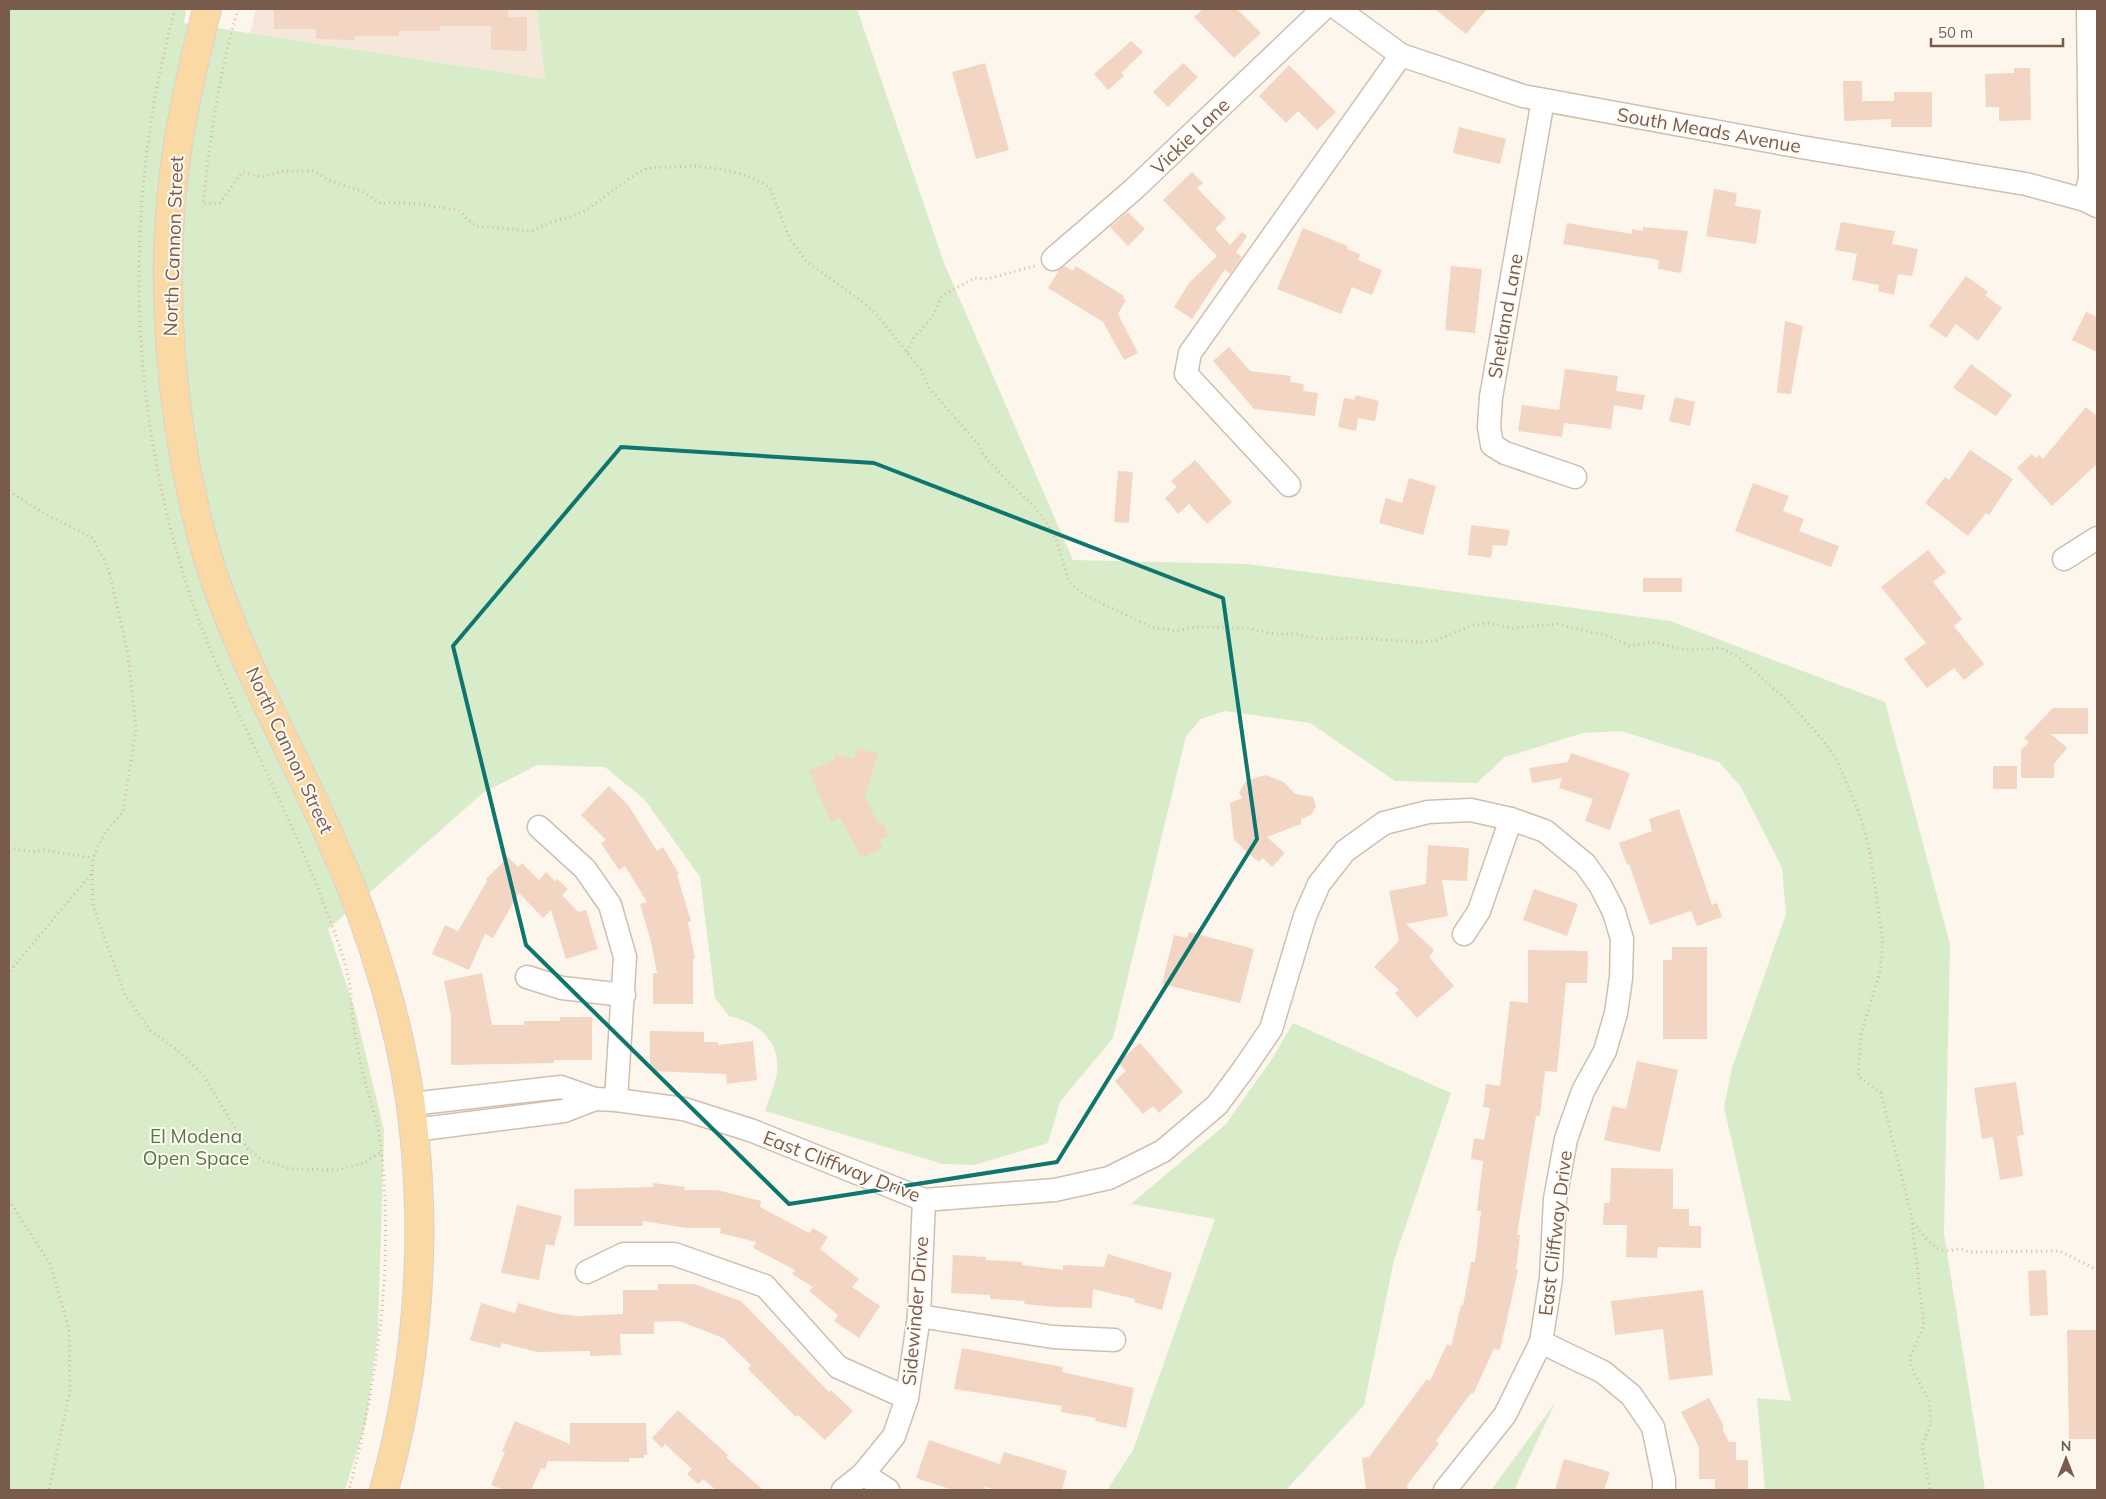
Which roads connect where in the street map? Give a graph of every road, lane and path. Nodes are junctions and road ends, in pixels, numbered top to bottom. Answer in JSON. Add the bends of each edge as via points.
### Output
{"nodes":[{"id":1,"x":175,"y":9,"type":"edge"},
{"id":2,"x":207,"y":9,"type":"edge"},
{"id":3,"x":238,"y":9,"type":"edge"},
{"id":4,"x":1323,"y":9,"type":"edge"},
{"id":5,"x":1338,"y":9,"type":"edge"},
{"id":6,"x":2088,"y":9,"type":"edge"},
{"id":7,"x":1401,"y":56,"type":"junction"},
{"id":8,"x":1543,"y":100,"type":"junction"},
{"id":9,"x":2091,"y":203,"type":"edge"},
{"id":10,"x":1053,"y":259,"type":"joint"},
{"id":11,"x":907,"y":352,"type":"junction"},
{"id":12,"x":1575,"y":477,"type":"dead end"},
{"id":13,"x":1289,"y":485,"type":"dead end"},
{"id":14,"x":9,"y":491,"type":"edge"},
{"id":15,"x":2097,"y":538,"type":"edge"},
{"id":16,"x":2064,"y":559,"type":"dead end"},
{"id":17,"x":1512,"y":819,"type":"junction"},
{"id":18,"x":539,"y":827,"type":"dead end"},
{"id":19,"x":9,"y":848,"type":"edge"},
{"id":20,"x":93,"y":858,"type":"junction"},
{"id":21,"x":92,"y":873,"type":"junction"},
{"id":22,"x":1464,"y":934,"type":"dead end"},
{"id":23,"x":9,"y":972,"type":"edge"},
{"id":24,"x":527,"y":976,"type":"dead end"},
{"id":25,"x":624,"y":995,"type":"junction"},
{"id":26,"x":535,"y":1090,"type":"junction"},
{"id":27,"x":606,"y":1099,"type":"junction"},
{"id":28,"x":538,"y":1114,"type":"junction"},
{"id":29,"x":412,"y":1117,"type":"junction"},
{"id":30,"x":382,"y":1152,"type":"junction"},
{"id":31,"x":9,"y":1200,"type":"edge"},
{"id":32,"x":924,"y":1200,"type":"junction"},
{"id":33,"x":1912,"y":1223,"type":"junction"},
{"id":34,"x":2097,"y":1270,"type":"edge"},
{"id":35,"x":587,"y":1272,"type":"dead end"},
{"id":36,"x":919,"y":1316,"type":"junction"},
{"id":37,"x":1114,"y":1340,"type":"dead end"},
{"id":38,"x":1540,"y":1342,"type":"junction"},
{"id":39,"x":907,"y":1398,"type":"junction"},
{"id":40,"x":864,"y":1474,"type":"junction"},
{"id":41,"x":49,"y":1490,"type":"edge"},
{"id":42,"x":349,"y":1490,"type":"edge"},
{"id":43,"x":384,"y":1490,"type":"edge"},
{"id":44,"x":843,"y":1490,"type":"edge"},
{"id":45,"x":888,"y":1490,"type":"edge"},
{"id":46,"x":1445,"y":1490,"type":"edge"},
{"id":47,"x":1664,"y":1490,"type":"edge"},
{"id":48,"x":1930,"y":1490,"type":"edge"}],
"edges":[{"from":1,"to":30,"type":"path","via":[[151,110],[138,247],[142,374],[152,445],[183,574],[207,641],[323,901],[348,977],[365,1084]]},
{"from":2,"to":29,"type":"main road","name":"North Cannon Street","via":[[177,147],[168,286],[170,349],[189,481],[219,592],[332,840],[364,923],[388,1001]]},
{"from":3,"to":11,"type":"path","via":[[222,62],[203,204],[220,203],[242,172],[261,177],[284,171],[313,171],[361,191],[382,204],[393,201],[449,208],[460,211],[476,226],[532,231],[584,210],[648,168],[694,166],[738,172],[770,188],[789,237],[806,261],[864,303]]},
{"from":4,"to":10,"type":"street","name":"Vickie Lane","via":[[1134,190]]},
{"from":5,"to":7,"type":"street","name":"South Meads Avenue"},
{"from":6,"to":9,"type":"street"},
{"from":7,"to":8,"type":"street","name":"South Meads Avenue","via":[[1499,90]]},
{"from":7,"to":13,"type":"street","via":[[1190,353],[1186,374]]},
{"from":8,"to":9,"type":"street","name":"South Meads Avenue","via":[[2026,184]]},
{"from":8,"to":12,"type":"street","name":"Shetland Lane","via":[[1491,397],[1489,427],[1492,445],[1505,453]]},
{"from":10,"to":11,"type":"path","via":[[1014,273],[987,279],[974,278],[942,296],[931,319],[914,337]]},
{"from":11,"to":33,"type":"path","via":[[921,370],[929,388],[1005,480],[1048,525],[1056,538],[1069,582],[1083,594],[1152,628],[1176,631],[1197,627],[1247,628],[1321,639],[1423,642],[1488,622],[1514,628],[1558,624],[1612,637],[1629,646],[1652,642],[1687,650],[1720,648],[1737,656],[1764,678],[1823,740],[1838,762],[1861,818],[1870,853],[1883,944],[1880,972],[1861,1034],[1858,1076],[1881,1093]]},
{"from":14,"to":20,"type":"path","via":[[93,538],[109,571],[128,654],[136,729],[123,812],[104,834]]},
{"from":15,"to":16,"type":"street"},
{"from":17,"to":22,"type":"street","via":[[1479,911]]},
{"from":17,"to":32,"type":"street","name":"East Cliffway Drive","via":[[1471,810],[1428,812],[1384,823],[1345,851],[1319,884],[1309,907],[1271,1029],[1217,1105],[1163,1152],[1110,1178],[1056,1190]]},
{"from":17,"to":38,"type":"street","name":"East Cliffway Drive","via":[[1545,831],[1585,864],[1614,912],[1622,939],[1616,1013],[1605,1051],[1583,1091],[1566,1140],[1555,1200],[1551,1278]]},
{"from":18,"to":25,"type":"street","via":[[584,869],[610,905],[625,957]]},
{"from":19,"to":20,"type":"path"},
{"from":20,"to":21,"type":"path"},
{"from":21,"to":23,"type":"path"},
{"from":21,"to":30,"type":"path","via":[[93,905],[125,995],[151,1031],[178,1050],[203,1075],[248,1149],[264,1161],[293,1169],[337,1170],[364,1163]]},
{"from":24,"to":25,"type":"street","via":[[562,988]]},
{"from":25,"to":27,"type":"street"},
{"from":26,"to":27,"type":"street","name":"East Cliffway Drive","via":[[561,1086]]},
{"from":26,"to":28,"type":"street"},
{"from":26,"to":29,"type":"street","name":"East Cliffway Drive"},
{"from":27,"to":28,"type":"street","name":"East Cliffway Drive","via":[[564,1111]]},
{"from":27,"to":32,"type":"street","name":"East Cliffway Drive","via":[[684,1109],[753,1131]]},
{"from":28,"to":29,"type":"street","name":"East Cliffway Drive"},
{"from":29,"to":43,"type":"main road","name":"North Cannon Street","via":[[419,1214],[412,1345],[404,1401]]},
{"from":30,"to":42,"type":"path","via":[[384,1261],[377,1352],[362,1440]]},
{"from":31,"to":41,"type":"path","via":[[50,1264],[69,1329],[70,1391]]},
{"from":32,"to":36,"type":"street","name":"Sidewinder Drive"},
{"from":33,"to":34,"type":"path","via":[[1941,1250],[2060,1251]]},
{"from":33,"to":48,"type":"path","via":[[1924,1325],[1910,1358],[1912,1369],[1929,1401],[1931,1423],[1922,1446]]},
{"from":35,"to":39,"type":"street","via":[[624,1254],[674,1254],[765,1286],[838,1366]]},
{"from":36,"to":37,"type":"street","via":[[1052,1337]]},
{"from":36,"to":39,"type":"street","name":"Sidewinder Drive"},
{"from":38,"to":46,"type":"street","name":"East Cliffway Drive","via":[[1505,1414]]},
{"from":38,"to":47,"type":"street","via":[[1603,1372],[1631,1395],[1653,1426]]},
{"from":39,"to":40,"type":"street","name":"Sidewinder Drive","via":[[894,1436]]},
{"from":40,"to":44,"type":"street","name":"Sidewinder Drive"},
{"from":40,"to":45,"type":"street"}]}
